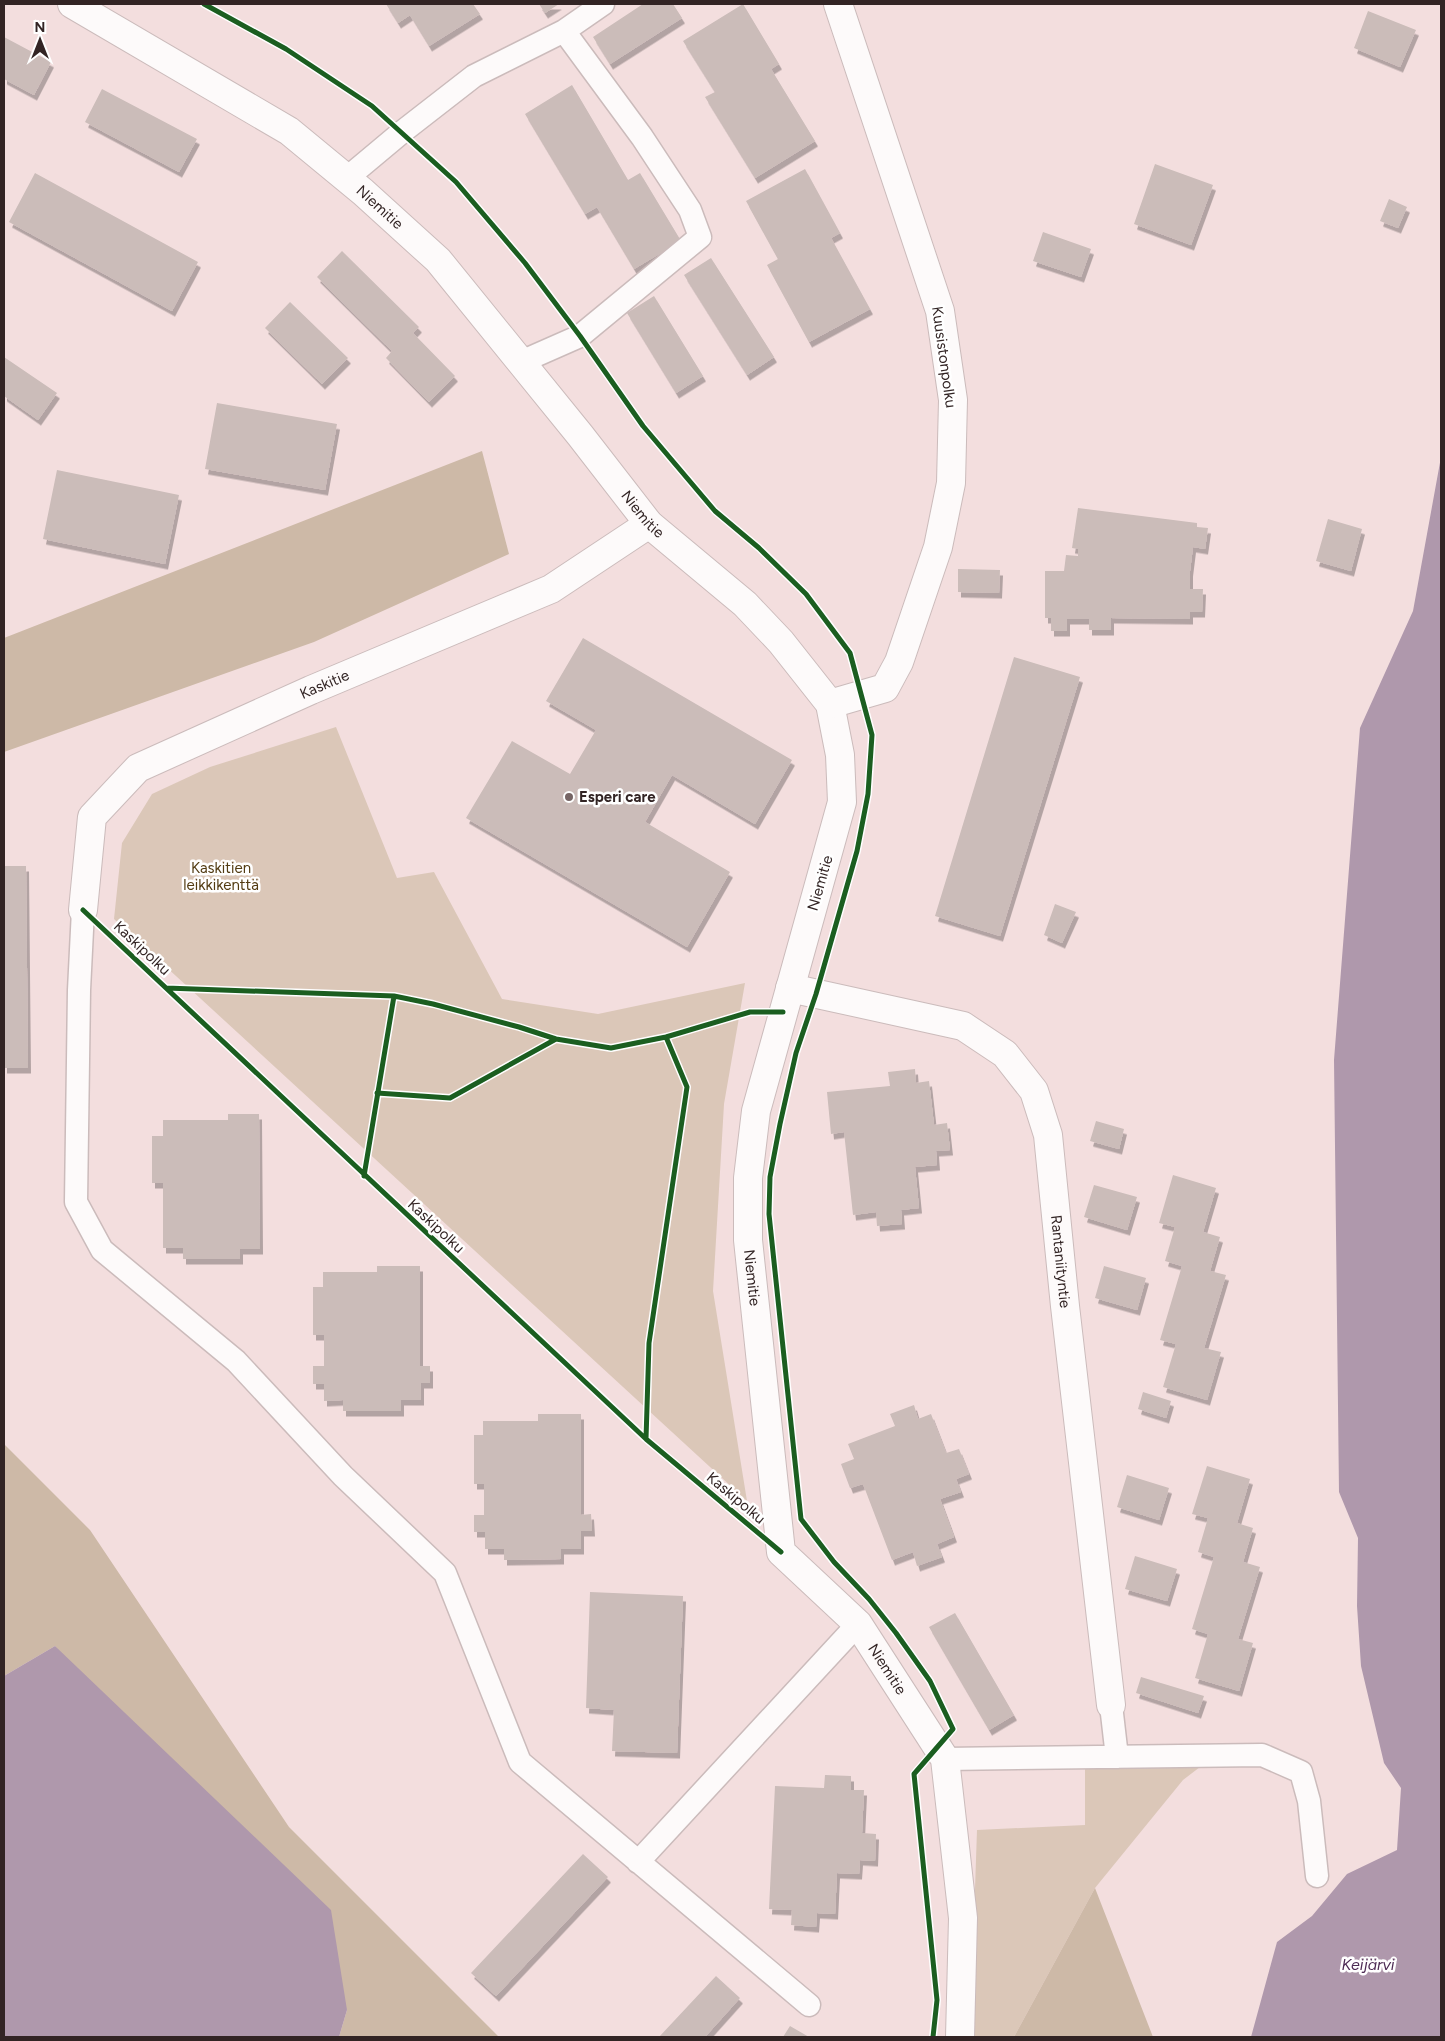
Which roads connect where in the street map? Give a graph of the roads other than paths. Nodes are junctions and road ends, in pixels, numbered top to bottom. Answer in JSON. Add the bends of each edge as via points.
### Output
{"nodes":[{"id":1,"x":603,"y":4,"type":"edge"},
{"id":2,"x":838,"y":4,"type":"edge"},
{"id":3,"x":76,"y":5,"type":"edge"},
{"id":4,"x":564,"y":31,"type":"junction"},
{"id":5,"x":347,"y":178,"type":"junction"},
{"id":6,"x":521,"y":362,"type":"junction"},
{"id":7,"x":649,"y":524,"type":"junction"},
{"id":8,"x":830,"y":704,"type":"junction"},
{"id":9,"x":83,"y":910,"type":"joint"},
{"id":10,"x":790,"y":988,"type":"junction"},
{"id":11,"x":858,"y":1624,"type":"junction"},
{"id":12,"x":1111,"y":1705,"type":"joint"},
{"id":13,"x":1117,"y":1757,"type":"junction"},
{"id":14,"x":945,"y":1759,"type":"junction"},
{"id":15,"x":638,"y":1862,"type":"junction"},
{"id":16,"x":1317,"y":1876,"type":"dead end"},
{"id":17,"x":808,"y":2004,"type":"dead end"},
{"id":18,"x":960,"y":2037,"type":"edge"}],
"edges":[{"from":1,"to":4,"type":"lane"},
{"from":2,"to":8,"type":"street","name":"Kuusistonpolku","via":[[940,310],[953,400],[951,483],[938,547],[899,662],[885,688]]},
{"from":3,"to":5,"type":"street","name":"Niemitie","via":[[289,131]]},
{"from":4,"to":5,"type":"lane","via":[[474,76]]},
{"from":4,"to":6,"type":"lane","via":[[680,194],[700,237],[580,336]]},
{"from":5,"to":6,"type":"street","name":"Niemitie","via":[[438,260]]},
{"from":6,"to":7,"type":"street","name":"Niemitie"},
{"from":7,"to":8,"type":"street","name":"Niemitie","via":[[745,604],[782,642]]},
{"from":7,"to":9,"type":"street","name":"Kaskitie","via":[[551,589],[311,690],[138,768],[92,817]]},
{"from":8,"to":10,"type":"street","name":"Niemitie","via":[[840,755],[842,802]]},
{"from":9,"to":15,"type":"lane","via":[[76,1202],[102,1250],[236,1361],[343,1476],[445,1573],[520,1762]]},
{"from":10,"to":11,"type":"street","name":"Niemitie","via":[[756,1111],[748,1178],[748,1240],[780,1552]]},
{"from":10,"to":12,"type":"street","name":"Rantaniityntie","via":[[963,1026],[1005,1054],[1034,1092],[1048,1135]]},
{"from":11,"to":14,"type":"street","name":"Niemitie"},
{"from":11,"to":15,"type":"lane"},
{"from":12,"to":13,"type":"lane"},
{"from":13,"to":14,"type":"lane"},
{"from":13,"to":16,"type":"lane","via":[[1262,1755],[1301,1772],[1309,1801]]},
{"from":14,"to":18,"type":"street","name":"Niemitie","via":[[963,1918]]},
{"from":15,"to":17,"type":"lane"}]}
